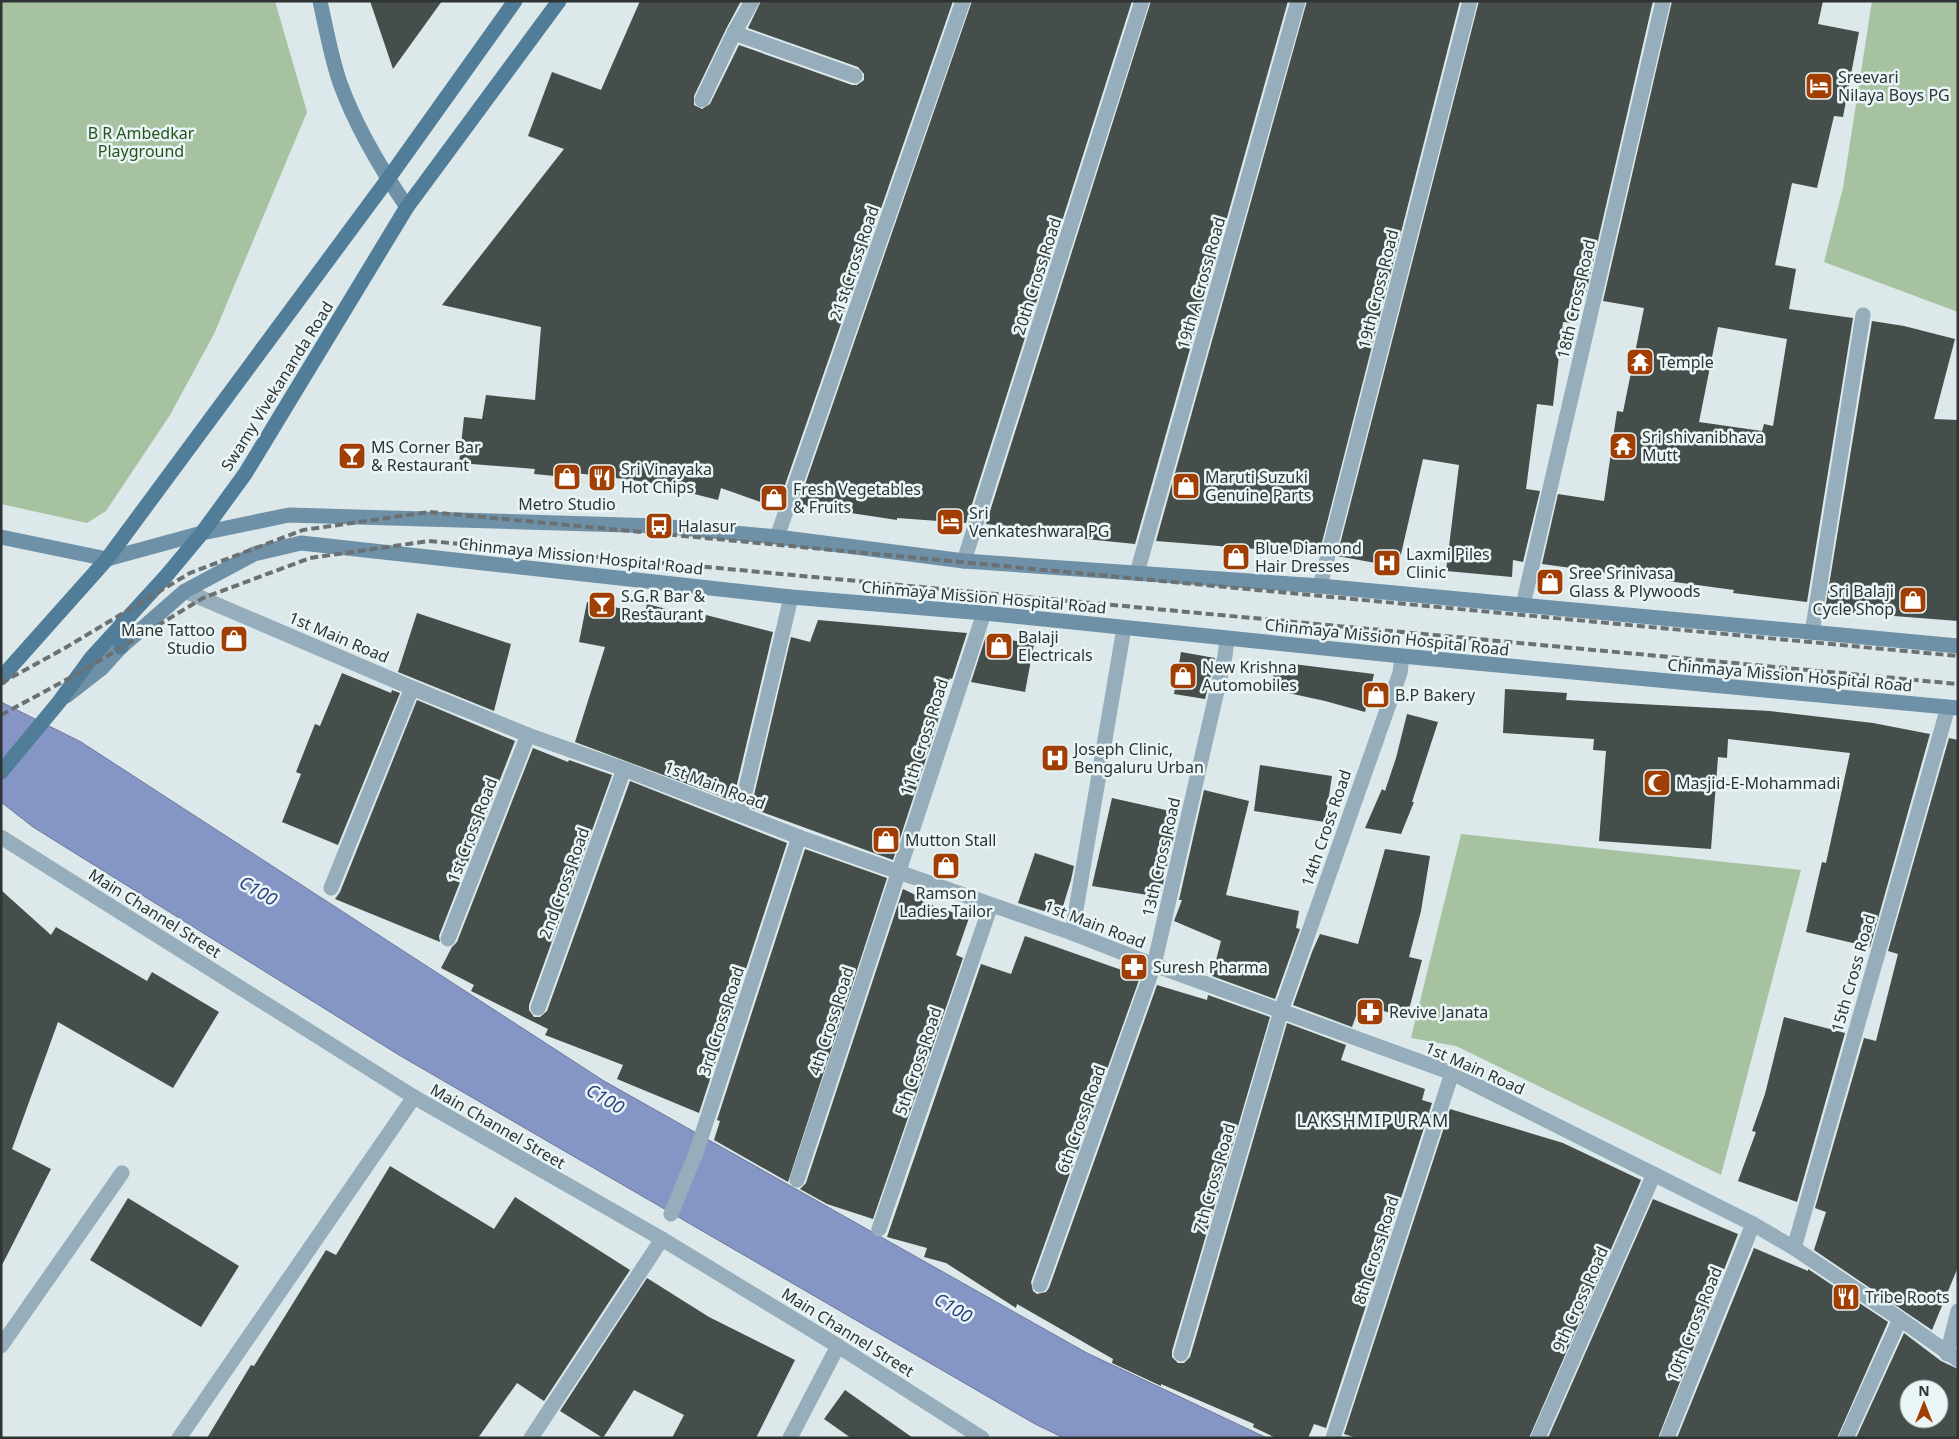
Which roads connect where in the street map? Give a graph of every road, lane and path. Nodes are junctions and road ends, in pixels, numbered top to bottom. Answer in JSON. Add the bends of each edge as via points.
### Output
{"nodes":[{"id":1,"x":320,"y":1,"type":"edge"},
{"id":2,"x":515,"y":1,"type":"edge"},
{"id":3,"x":559,"y":1,"type":"edge"},
{"id":4,"x":752,"y":1,"type":"edge"},
{"id":5,"x":963,"y":1,"type":"edge"},
{"id":6,"x":1142,"y":1,"type":"edge"},
{"id":7,"x":1298,"y":1,"type":"edge"},
{"id":8,"x":1470,"y":1,"type":"edge"},
{"id":9,"x":1663,"y":1,"type":"edge"},
{"id":10,"x":734,"y":33,"type":"junction"},
{"id":11,"x":855,"y":76,"type":"dead end"},
{"id":12,"x":702,"y":100,"type":"dead end"},
{"id":13,"x":388,"y":180,"type":"junction"},
{"id":14,"x":407,"y":207,"type":"junction"},
{"id":15,"x":1863,"y":315,"type":"dead end"},
{"id":16,"x":202,"y":533,"type":"junction"},
{"id":17,"x":1,"y":537,"type":"edge"},
{"id":18,"x":777,"y":537,"type":"junction"},
{"id":19,"x":107,"y":559,"type":"junction"},
{"id":20,"x":964,"y":561,"type":"junction"},
{"id":21,"x":1138,"y":574,"type":"junction"},
{"id":22,"x":1320,"y":586,"type":"junction"},
{"id":23,"x":185,"y":591,"type":"junction"},
{"id":24,"x":791,"y":597,"type":"junction"},
{"id":25,"x":1523,"y":606,"type":"junction"},
{"id":26,"x":984,"y":613,"type":"junction"},
{"id":27,"x":122,"y":623,"type":"junction"},
{"id":28,"x":1124,"y":628,"type":"junction"},
{"id":29,"x":1812,"y":633,"type":"junction"},
{"id":30,"x":1227,"y":639,"type":"junction"},
{"id":31,"x":1958,"y":646,"type":"edge"},
{"id":32,"x":121,"y":647,"type":"junction"},
{"id":33,"x":1402,"y":656,"type":"junction"},
{"id":34,"x":1,"y":678,"type":"edge"},
{"id":35,"x":412,"y":688,"type":"junction"},
{"id":36,"x":59,"y":702,"type":"junction"},
{"id":37,"x":1953,"y":708,"type":"edge"},
{"id":38,"x":528,"y":735,"type":"junction"},
{"id":39,"x":624,"y":769,"type":"junction"},
{"id":40,"x":1,"y":772,"type":"edge"},
{"id":41,"x":740,"y":814,"type":"junction"},
{"id":42,"x":1,"y":837,"type":"edge"},
{"id":43,"x":799,"y":837,"type":"junction"},
{"id":44,"x":898,"y":872,"type":"junction"},
{"id":45,"x":331,"y":888,"type":"dead end"},
{"id":46,"x":991,"y":905,"type":"junction"},
{"id":47,"x":1072,"y":933,"type":"junction"},
{"id":48,"x":448,"y":939,"type":"dead end"},
{"id":49,"x":1154,"y":965,"type":"junction"},
{"id":50,"x":538,"y":1008,"type":"dead end"},
{"id":51,"x":1280,"y":1011,"type":"junction"},
{"id":52,"x":1452,"y":1073,"type":"junction"},
{"id":53,"x":414,"y":1097,"type":"junction"},
{"id":54,"x":122,"y":1174,"type":"dead end"},
{"id":55,"x":1654,"y":1174,"type":"junction"},
{"id":56,"x":797,"y":1180,"type":"dead end"},
{"id":57,"x":671,"y":1214,"type":"dead end"},
{"id":58,"x":1754,"y":1224,"type":"junction"},
{"id":59,"x":879,"y":1229,"type":"dead end"},
{"id":60,"x":662,"y":1239,"type":"junction"},
{"id":61,"x":1794,"y":1248,"type":"junction"},
{"id":62,"x":1040,"y":1285,"type":"dead end"},
{"id":63,"x":1958,"y":1311,"type":"edge"},
{"id":64,"x":1900,"y":1319,"type":"junction"},
{"id":65,"x":1,"y":1346,"type":"edge"},
{"id":66,"x":838,"y":1346,"type":"junction"},
{"id":67,"x":1181,"y":1354,"type":"dead end"},
{"id":68,"x":1952,"y":1357,"type":"edge"},
{"id":69,"x":179,"y":1438,"type":"edge"},
{"id":70,"x":531,"y":1438,"type":"edge"},
{"id":71,"x":790,"y":1438,"type":"edge"},
{"id":72,"x":982,"y":1438,"type":"edge"},
{"id":73,"x":1333,"y":1438,"type":"edge"},
{"id":74,"x":1538,"y":1438,"type":"edge"},
{"id":75,"x":1667,"y":1438,"type":"edge"},
{"id":76,"x":1846,"y":1438,"type":"edge"}],
"edges":[{"from":1,"to":13,"type":"main road","via":[[340,82]]},
{"from":2,"to":13,"type":"main road","name":"Swamy Vivekananda Road"},
{"from":3,"to":14,"type":"main road","name":"Swamy Vivekananda Road"},
{"from":4,"to":10,"type":"street"},
{"from":5,"to":18,"type":"street","name":"21st Cross Road"},
{"from":6,"to":20,"type":"street","name":"20th Cross Road"},
{"from":7,"to":21,"type":"street","name":"19th A Cross Road"},
{"from":8,"to":22,"type":"street","name":"19th Cross Road"},
{"from":9,"to":25,"type":"street","name":"18th Cross Road"},
{"from":10,"to":11,"type":"street"},
{"from":10,"to":12,"type":"street"},
{"from":13,"to":14,"type":"main road"},
{"from":13,"to":19,"type":"main road","name":"Swamy Vivekananda Road"},
{"from":14,"to":16,"type":"main road","name":"Swamy Vivekananda Road","via":[[246,474]]},
{"from":15,"to":29,"type":"street"},
{"from":16,"to":18,"type":"main road","name":"Chinmaya Mission Hospital Road","via":[[289,515],[659,526]]},
{"from":16,"to":19,"type":"main road","name":"Chinmaya Mission Hospital Road"},
{"from":16,"to":27,"type":"main road","name":"Swamy Vivekananda Road"},
{"from":17,"to":19,"type":"main road"},
{"from":18,"to":20,"type":"main road","name":"Chinmaya Mission Hospital Road"},
{"from":19,"to":34,"type":"main road","name":"Swamy Vivekananda Road"},
{"from":20,"to":21,"type":"main road","name":"Chinmaya Mission Hospital Road"},
{"from":21,"to":22,"type":"main road","name":"Chinmaya Mission Hospital Road"},
{"from":22,"to":25,"type":"main road","name":"Chinmaya Mission Hospital Road"},
{"from":23,"to":24,"type":"main road","name":"Chinmaya Mission Hospital Road","via":[[254,554],[301,543]]},
{"from":23,"to":32,"type":"main road","name":"Chinmaya Mission Hospital Road"},
{"from":23,"to":35,"type":"street","name":"1st Main Road"},
{"from":24,"to":26,"type":"main road","name":"Chinmaya Mission Hospital Road"},
{"from":24,"to":41,"type":"street"},
{"from":25,"to":29,"type":"main road","name":"Chinmaya Mission Hospital Road"},
{"from":26,"to":28,"type":"main road","name":"Chinmaya Mission Hospital Road"},
{"from":26,"to":44,"type":"street","name":"11th Cross Road"},
{"from":27,"to":32,"type":"main road"},
{"from":27,"to":36,"type":"main road","name":"Swamy Vivekananda Road"},
{"from":28,"to":30,"type":"main road","name":"Chinmaya Mission Hospital Road"},
{"from":28,"to":47,"type":"street"},
{"from":29,"to":31,"type":"main road","name":"Chinmaya Mission Hospital Road"},
{"from":30,"to":33,"type":"main road","name":"Chinmaya Mission Hospital Road"},
{"from":30,"to":49,"type":"street","name":"13th Cross Road"},
{"from":32,"to":36,"type":"main road","name":"Chinmaya Mission Hospital Road","via":[[102,668]]},
{"from":33,"to":37,"type":"main road","name":"Chinmaya Mission Hospital Road"},
{"from":33,"to":51,"type":"street","name":"14th Cross Road","via":[[1400,673]]},
{"from":35,"to":38,"type":"street","name":"1st Main Road"},
{"from":35,"to":45,"type":"street"},
{"from":36,"to":40,"type":"main road","name":"Swamy Vivekananda Road"},
{"from":37,"to":61,"type":"street","name":"15th Cross Road"},
{"from":38,"to":39,"type":"street","name":"1st Main Road"},
{"from":38,"to":48,"type":"street","name":"1st Cross Road"},
{"from":39,"to":41,"type":"street","name":"1st Main Road"},
{"from":39,"to":50,"type":"street","name":"2nd Cross Road"},
{"from":41,"to":43,"type":"street","name":"1st Main Road"},
{"from":42,"to":53,"type":"street","name":"Main Channel Street"},
{"from":43,"to":44,"type":"street","name":"1st Main Road"},
{"from":43,"to":57,"type":"street","name":"3rd Cross Road","via":[[696,1153]]},
{"from":44,"to":46,"type":"street","name":"1st Main Road"},
{"from":44,"to":56,"type":"street","name":"4th Cross Road"},
{"from":46,"to":47,"type":"street","name":"1st Main Road"},
{"from":46,"to":59,"type":"street","name":"5th Cross Road"},
{"from":47,"to":49,"type":"street","name":"1st Main Road"},
{"from":49,"to":51,"type":"street","name":"1st Main Road"},
{"from":49,"to":62,"type":"street","name":"6th Cross Road"},
{"from":51,"to":52,"type":"street","name":"1st Main Road"},
{"from":51,"to":67,"type":"street","name":"7th Cross Road"},
{"from":52,"to":55,"type":"street","name":"1st Main Road"},
{"from":52,"to":73,"type":"street","name":"8th Cross Road"},
{"from":53,"to":60,"type":"street","name":"Main Channel Street"},
{"from":53,"to":69,"type":"street"},
{"from":54,"to":65,"type":"street"},
{"from":55,"to":58,"type":"street","name":"1st Main Road"},
{"from":55,"to":74,"type":"street","name":"9th Cross Road"},
{"from":58,"to":61,"type":"street","name":"1st Main Road"},
{"from":58,"to":75,"type":"street","name":"10th Cross Road"},
{"from":60,"to":66,"type":"street","name":"Main Channel Street"},
{"from":60,"to":70,"type":"street"},
{"from":61,"to":64,"type":"street","name":"1st Main Road"},
{"from":63,"to":68,"type":"street"},
{"from":64,"to":68,"type":"street","name":"1st Main Road"},
{"from":64,"to":76,"type":"street"},
{"from":66,"to":71,"type":"street"},
{"from":66,"to":72,"type":"street","name":"Main Channel Street"}]}
